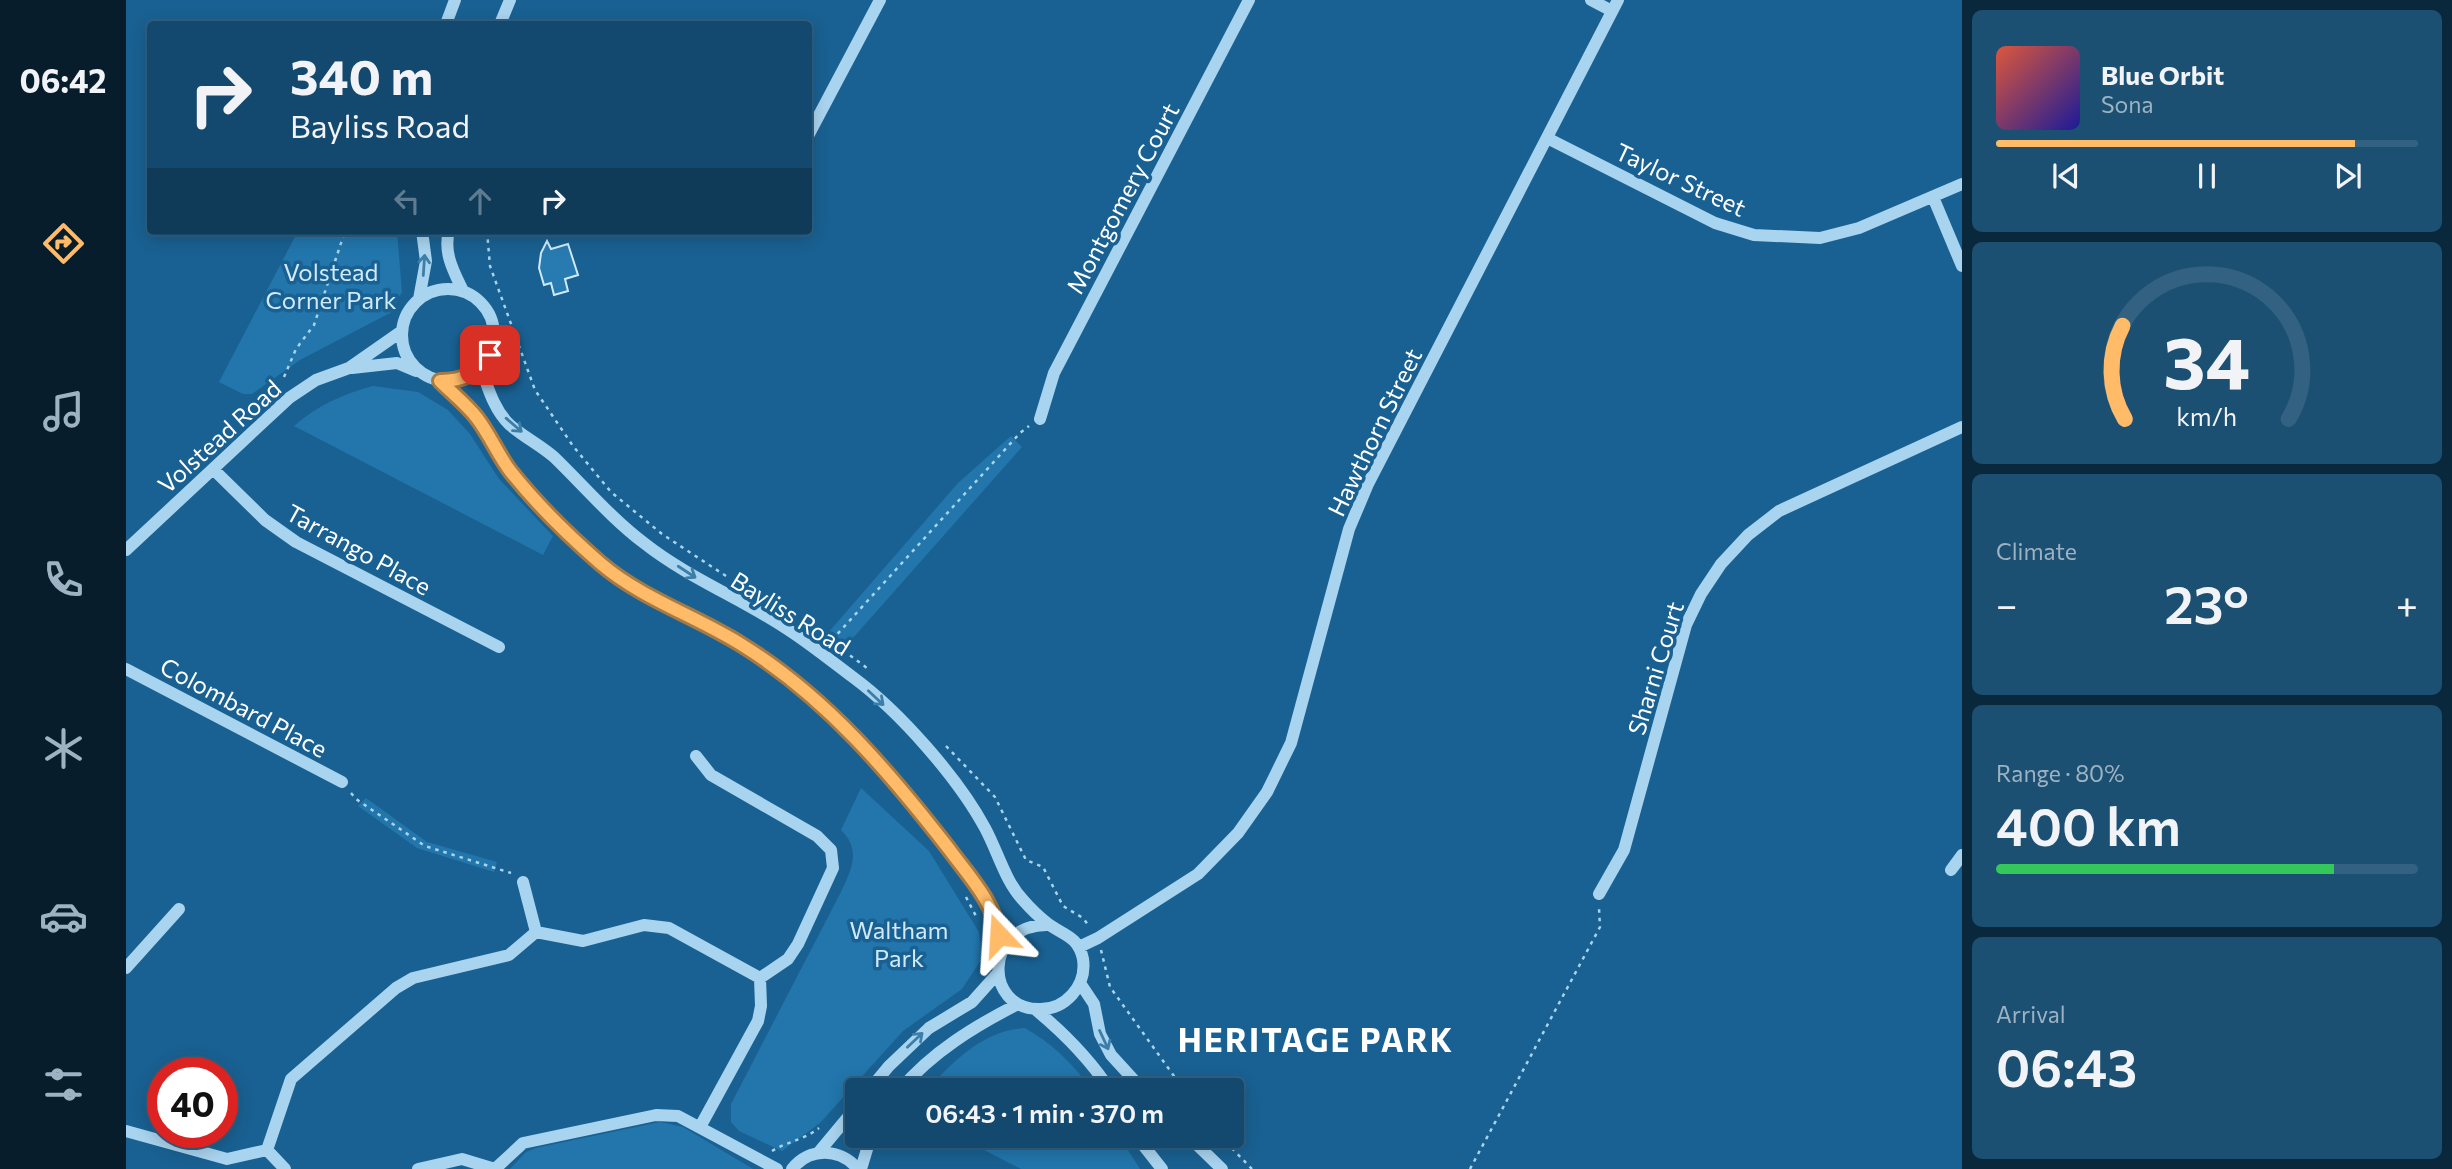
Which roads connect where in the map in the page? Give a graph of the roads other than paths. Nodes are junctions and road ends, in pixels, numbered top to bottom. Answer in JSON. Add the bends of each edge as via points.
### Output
{"nodes":[{"id":1,"x":455,"y":0,"type":"edge"},
{"id":2,"x":510,"y":0,"type":"edge"},
{"id":3,"x":880,"y":0,"type":"edge"},
{"id":4,"x":1250,"y":0,"type":"edge"},
{"id":5,"x":1591,"y":0,"type":"edge"},
{"id":6,"x":1615,"y":6,"type":"edge"},
{"id":7,"x":447,"y":21,"type":"edge"},
{"id":8,"x":501,"y":21,"type":"edge"},
{"id":9,"x":812,"y":128,"type":"edge"},
{"id":10,"x":1547,"y":138,"type":"junction"},
{"id":11,"x":1962,"y":184,"type":"edge"},
{"id":12,"x":1933,"y":197,"type":"junction"},
{"id":13,"x":423,"y":235,"type":"edge"},
{"id":14,"x":448,"y":235,"type":"edge"},
{"id":15,"x":1962,"y":266,"type":"edge"},
{"id":16,"x":463,"y":291,"type":"junction"},
{"id":17,"x":419,"y":299,"type":"junction"},
{"id":18,"x":402,"y":331,"type":"junction"},
{"id":19,"x":349,"y":368,"type":"junction"},
{"id":20,"x":481,"y":368,"type":"junction"},
{"id":21,"x":422,"y":374,"type":"junction"},
{"id":22,"x":440,"y":381,"type":"junction"},
{"id":23,"x":1040,"y":419,"type":"road end"},
{"id":24,"x":1962,"y":427,"type":"edge"},
{"id":25,"x":213,"y":469,"type":"junction"},
{"id":26,"x":126,"y":550,"type":"edge"},
{"id":27,"x":499,"y":647,"type":"dead end"},
{"id":28,"x":126,"y":669,"type":"edge"},
{"id":29,"x":696,"y":756,"type":"dead end"},
{"id":30,"x":342,"y":782,"type":"road end"},
{"id":31,"x":1962,"y":855,"type":"edge"},
{"id":32,"x":1951,"y":870,"type":"dead end"},
{"id":33,"x":523,"y":882,"type":"road end"},
{"id":34,"x":1599,"y":894,"type":"road end"},
{"id":35,"x":179,"y":909,"type":"dead end"},
{"id":36,"x":1049,"y":925,"type":"junction"},
{"id":37,"x":536,"y":932,"type":"junction"},
{"id":38,"x":1079,"y":947,"type":"junction"},
{"id":39,"x":1001,"y":950,"type":"junction"},
{"id":40,"x":126,"y":968,"type":"edge"},
{"id":41,"x":998,"y":973,"type":"junction"},
{"id":42,"x":760,"y":978,"type":"junction"},
{"id":43,"x":1080,"y":983,"type":"junction"},
{"id":44,"x":1018,"y":1003,"type":"junction"},
{"id":45,"x":1036,"y":1010,"type":"junction"},
{"id":46,"x":879,"y":1078,"type":"edge"},
{"id":47,"x":913,"y":1078,"type":"edge"},
{"id":48,"x":1102,"y":1078,"type":"edge"},
{"id":49,"x":1132,"y":1078,"type":"edge"},
{"id":50,"x":845,"y":1121,"type":"edge"},
{"id":51,"x":700,"y":1127,"type":"junction"},
{"id":52,"x":126,"y":1131,"type":"edge"},
{"id":53,"x":867,"y":1148,"type":"edge"},
{"id":54,"x":1145,"y":1148,"type":"edge"},
{"id":55,"x":1200,"y":1148,"type":"edge"},
{"id":56,"x":267,"y":1150,"type":"junction"},
{"id":57,"x":818,"y":1153,"type":"junction"},
{"id":58,"x":285,"y":1169,"type":"edge"},
{"id":59,"x":418,"y":1169,"type":"edge"},
{"id":60,"x":495,"y":1169,"type":"edge"},
{"id":61,"x":777,"y":1169,"type":"edge"},
{"id":62,"x":792,"y":1169,"type":"edge"},
{"id":63,"x":860,"y":1169,"type":"edge"},
{"id":64,"x":1162,"y":1169,"type":"edge"},
{"id":65,"x":1222,"y":1169,"type":"edge"}],
"edges":[{"from":1,"to":7,"type":"street"},
{"from":2,"to":8,"type":"street"},
{"from":3,"to":9,"type":"street"},
{"from":4,"to":23,"type":"street","name":"Montgomery Court","via":[[1054,373]]},
{"from":5,"to":6,"type":"street"},
{"from":6,"to":10,"type":"street","name":"Hawthorn Street"},
{"from":10,"to":12,"type":"street","name":"Taylor Street","via":[[1715,223],[1754,235],[1820,238],[1860,229]]},
{"from":10,"to":38,"type":"street","name":"Hawthorn Street","via":[[1368,484],[1349,529],[1291,743],[1267,792],[1238,833],[1198,874]]},
{"from":11,"to":12,"type":"street","name":"Taylor Street"},
{"from":12,"to":15,"type":"street"},
{"from":17,"to":13,"type":"street","one_way":true,"via":[[426,261]]},
{"from":14,"to":16,"type":"street","via":[[449,261]]},
{"from":16,"to":17,"type":"street","via":[[433,291]]},
{"from":16,"to":20,"type":"street","via":[[477,299],[493,324],[490,355]]},
{"from":17,"to":18,"type":"street"},
{"from":18,"to":19,"type":"street","name":"Volstead Road"},
{"from":18,"to":21,"type":"street","via":[[406,355]]},
{"from":19,"to":21,"type":"street","name":"Volstead Road","via":[[397,363]]},
{"from":19,"to":25,"type":"street","name":"Volstead Road","via":[[317,380],[289,398]]},
{"from":20,"to":22,"type":"street","via":[[469,377]]},
{"from":20,"to":36,"type":"street","name":"Bayliss Road","one_way":true,"via":[[491,398],[510,424],[555,458],[644,543],[783,626],[858,681],[910,730],[984,826],[1021,899]]},
{"from":21,"to":22,"type":"street"},
{"from":22,"to":39,"type":"street","via":[[476,417],[510,470],[558,526],[604,566],[666,607],[741,644],[791,679],[845,727],[909,798],[979,889],[996,920]]},
{"from":24,"to":34,"type":"street","name":"Sharni Court","via":[[1779,511],[1748,534],[1721,564],[1686,625],[1624,849]]},
{"from":25,"to":26,"type":"street","name":"Volstead Road"},
{"from":25,"to":27,"type":"street","name":"Tarrango Place","via":[[265,520],[296,542]]},
{"from":28,"to":30,"type":"street","name":"Colombard Place"},
{"from":29,"to":42,"type":"street","via":[[711,775],[817,836],[831,850],[833,868],[799,944],[788,959]]},
{"from":31,"to":32,"type":"street"},
{"from":33,"to":37,"type":"street"},
{"from":35,"to":40,"type":"street"},
{"from":36,"to":38,"type":"street","name":"Bayliss Road","via":[[1061,929]]},
{"from":36,"to":39,"type":"street","via":[[1021,929]]},
{"from":37,"to":42,"type":"street","via":[[583,941],[644,925],[669,928]]},
{"from":37,"to":56,"type":"street","via":[[509,955],[413,978],[396,988],[291,1079]]},
{"from":38,"to":43,"type":"street","via":[[1083,959]]},
{"from":39,"to":41,"type":"street"},
{"from":41,"to":44,"type":"street"},
{"from":46,"to":41,"type":"street","one_way":true,"via":[[929,1028],[972,1002]]},
{"from":42,"to":51,"type":"street","via":[[758,1021]]},
{"from":43,"to":45,"type":"street","via":[[1062,1004]]},
{"from":43,"to":49,"type":"street","one_way":true,"via":[[1094,1004],[1100,1034],[1111,1055]]},
{"from":44,"to":45,"type":"street"},
{"from":44,"to":47,"type":"street","via":[[944,1048]]},
{"from":45,"to":48,"type":"street","via":[[1072,1040]]},
{"from":50,"to":57,"type":"street"},
{"from":51,"to":60,"type":"street","via":[[678,1116],[656,1115],[523,1143]]},
{"from":51,"to":61,"type":"street"},
{"from":52,"to":56,"type":"street","via":[[227,1159]]},
{"from":53,"to":63,"type":"street"},
{"from":54,"to":64,"type":"street"},
{"from":55,"to":65,"type":"street"},
{"from":56,"to":58,"type":"street"},
{"from":57,"to":62,"type":"street"},
{"from":57,"to":63,"type":"street","via":[[842,1156]]},
{"from":59,"to":60,"type":"street","via":[[462,1159]]}]}
